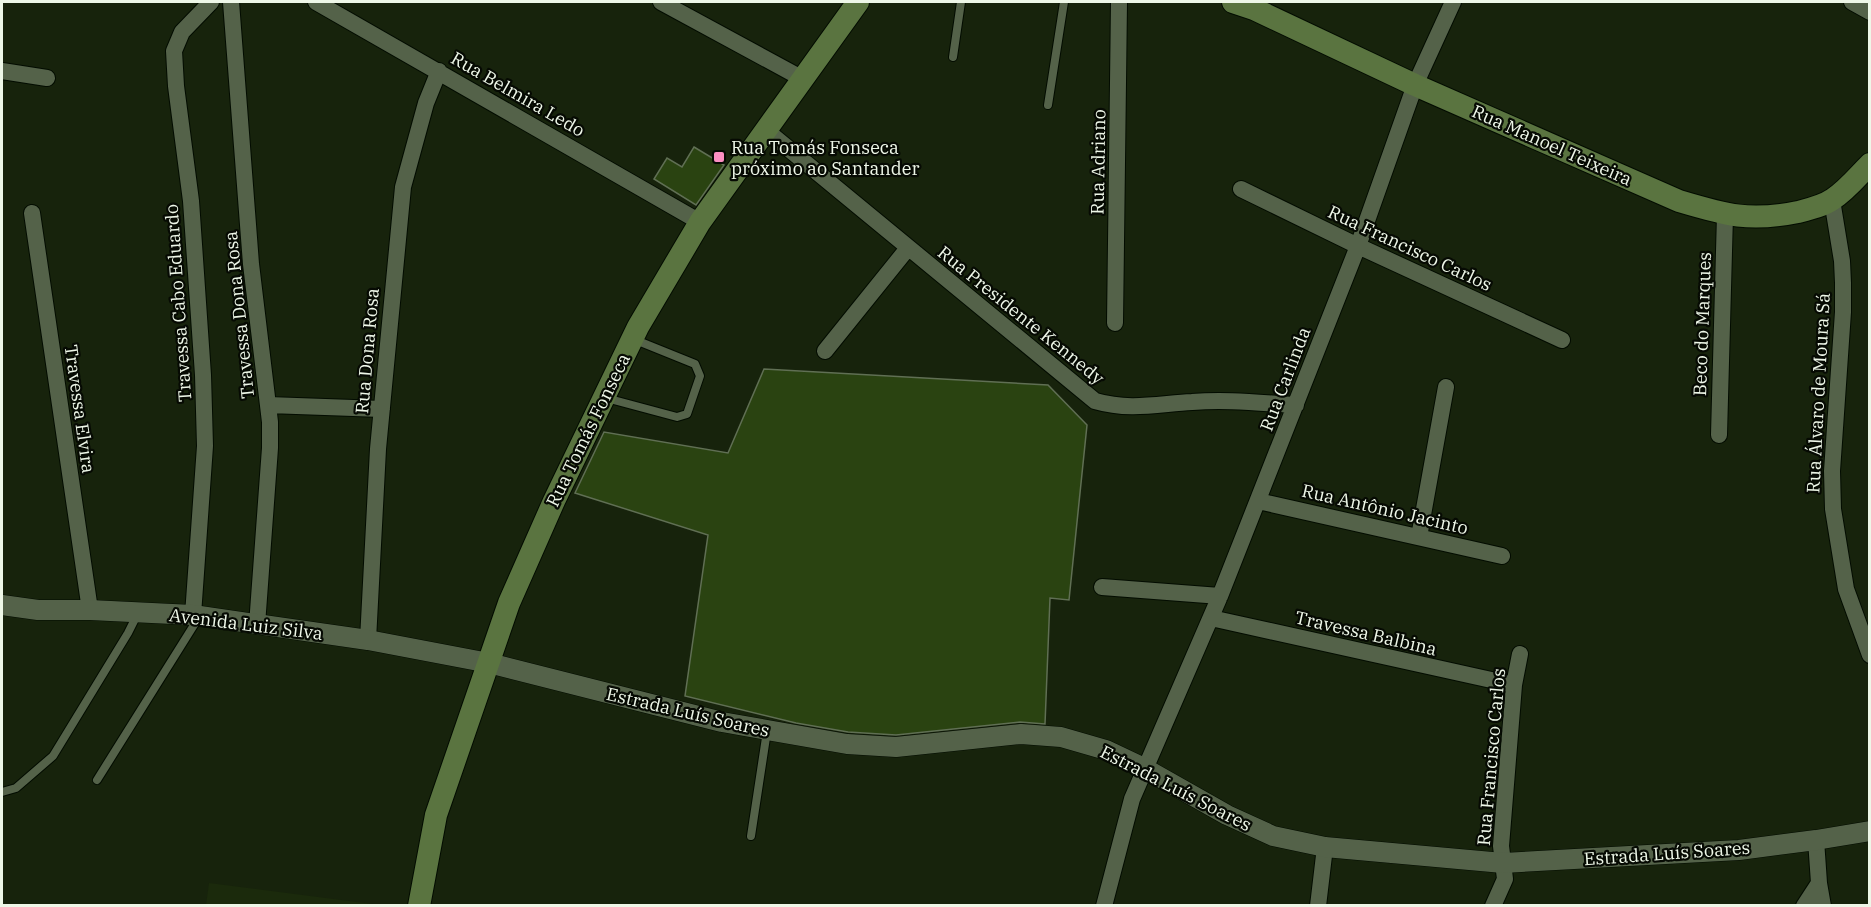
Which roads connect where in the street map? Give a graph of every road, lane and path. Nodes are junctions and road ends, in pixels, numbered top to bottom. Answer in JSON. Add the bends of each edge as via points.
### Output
{"nodes":[{"id":1,"x":211,"y":2,"type":"edge"},
{"id":2,"x":231,"y":2,"type":"edge"},
{"id":3,"x":316,"y":2,"type":"edge"},
{"id":4,"x":661,"y":2,"type":"edge"},
{"id":5,"x":858,"y":2,"type":"edge"},
{"id":6,"x":961,"y":2,"type":"edge"},
{"id":7,"x":1064,"y":2,"type":"edge"},
{"id":8,"x":1119,"y":2,"type":"edge"},
{"id":9,"x":1233,"y":2,"type":"edge"},
{"id":10,"x":1453,"y":2,"type":"edge"},
{"id":11,"x":1852,"y":2,"type":"edge"},
{"id":12,"x":1869,"y":12,"type":"edge"},
{"id":13,"x":953,"y":57,"type":"dead end"},
{"id":14,"x":2,"y":71,"type":"edge"},
{"id":15,"x":439,"y":71,"type":"junction"},
{"id":16,"x":47,"y":78,"type":"dead end"},
{"id":17,"x":803,"y":79,"type":"junction"},
{"id":18,"x":1415,"y":85,"type":"junction"},
{"id":19,"x":1048,"y":105,"type":"dead end"},
{"id":20,"x":767,"y":131,"type":"junction"},
{"id":21,"x":1869,"y":164,"type":"edge"},
{"id":22,"x":1241,"y":189,"type":"dead end"},
{"id":23,"x":1832,"y":200,"type":"junction"},
{"id":24,"x":32,"y":213,"type":"dead end"},
{"id":25,"x":1725,"y":214,"type":"junction"},
{"id":26,"x":700,"y":222,"type":"junction"},
{"id":27,"x":1358,"y":246,"type":"junction"},
{"id":28,"x":908,"y":248,"type":"junction"},
{"id":29,"x":1116,"y":322,"type":"dead end"},
{"id":30,"x":632,"y":338,"type":"junction"},
{"id":31,"x":1562,"y":340,"type":"dead end"},
{"id":32,"x":825,"y":351,"type":"dead end"},
{"id":33,"x":1446,"y":387,"type":"dead end"},
{"id":34,"x":603,"y":398,"type":"junction"},
{"id":35,"x":268,"y":405,"type":"junction"},
{"id":36,"x":1296,"y":405,"type":"junction"},
{"id":37,"x":382,"y":409,"type":"junction"},
{"id":38,"x":1719,"y":435,"type":"dead end"},
{"id":39,"x":1258,"y":501,"type":"junction"},
{"id":40,"x":1419,"y":537,"type":"junction"},
{"id":41,"x":1503,"y":555,"type":"dead end"},
{"id":42,"x":1102,"y":587,"type":"dead end"},
{"id":43,"x":1220,"y":596,"type":"junction"},
{"id":44,"x":2,"y":605,"type":"edge"},
{"id":45,"x":90,"y":610,"type":"junction"},
{"id":46,"x":138,"y":613,"type":"junction"},
{"id":47,"x":196,"y":616,"type":"junction"},
{"id":48,"x":1211,"y":618,"type":"junction"},
{"id":49,"x":257,"y":625,"type":"junction"},
{"id":50,"x":368,"y":640,"type":"junction"},
{"id":51,"x":1520,"y":654,"type":"dead end"},
{"id":52,"x":1869,"y":655,"type":"edge"},
{"id":53,"x":489,"y":663,"type":"junction"},
{"id":54,"x":1514,"y":685,"type":"junction"},
{"id":55,"x":767,"y":731,"type":"junction"},
{"id":56,"x":1144,"y":768,"type":"junction"},
{"id":57,"x":97,"y":780,"type":"dead end"},
{"id":58,"x":2,"y":792,"type":"edge"},
{"id":59,"x":1869,"y":831,"type":"edge"},
{"id":60,"x":751,"y":836,"type":"dead end"},
{"id":61,"x":1816,"y":840,"type":"junction"},
{"id":62,"x":1325,"y":847,"type":"junction"},
{"id":63,"x":1503,"y":863,"type":"junction"},
{"id":64,"x":1819,"y":883,"type":"junction"},
{"id":65,"x":419,"y":906,"type":"edge"},
{"id":66,"x":1104,"y":906,"type":"edge"},
{"id":67,"x":1318,"y":906,"type":"edge"},
{"id":68,"x":1493,"y":906,"type":"edge"},
{"id":69,"x":1804,"y":906,"type":"edge"},
{"id":70,"x":1823,"y":906,"type":"edge"}],
"edges":[{"from":1,"to":47,"type":"street","name":"Travessa Cabo Eduardo","via":[[182,32],[174,51],[191,201],[203,375],[205,446]]},
{"from":2,"to":35,"type":"street","name":"Travessa Dona Rosa","via":[[251,264]]},
{"from":3,"to":15,"type":"street","name":"Rua Belmira Ledo"},
{"from":4,"to":17,"type":"street"},
{"from":5,"to":17,"type":"main road","name":"Rua Tomás Fonseca"},
{"from":6,"to":13,"type":"lane"},
{"from":7,"to":19,"type":"lane"},
{"from":8,"to":29,"type":"street","name":"Rua Adriano"},
{"from":9,"to":18,"type":"main road","name":"Rua Manoel Teixeira"},
{"from":10,"to":18,"type":"street","name":"Rua Carlinda"},
{"from":11,"to":12,"type":"street"},
{"from":14,"to":16,"type":"street"},
{"from":15,"to":26,"type":"street","name":"Rua Belmira Ledo"},
{"from":15,"to":37,"type":"street","name":"Rua Dona Rosa","via":[[403,187]]},
{"from":17,"to":20,"type":"main road","name":"Rua Tomás Fonseca"},
{"from":18,"to":25,"type":"main road","name":"Rua Manoel Teixeira","via":[[1679,201]]},
{"from":18,"to":27,"type":"street","name":"Rua Carlinda"},
{"from":20,"to":26,"type":"main road","name":"Rua Tomás Fonseca"},
{"from":20,"to":28,"type":"street","name":"Rua Presidente Kennedy"},
{"from":21,"to":23,"type":"main road","name":"Rua Manoel Teixeira"},
{"from":22,"to":27,"type":"street","name":"Rua Francisco Carlos"},
{"from":23,"to":25,"type":"main road","name":"Rua Manoel Teixeira","via":[[1784,215],[1752,218]]},
{"from":23,"to":52,"type":"street","name":"Rua Álvaro de Moura Sá","via":[[1843,283],[1833,509],[1846,589]]},
{"from":24,"to":45,"type":"street","name":"Travessa Elvira"},
{"from":25,"to":38,"type":"street","name":"Beco do Marques"},
{"from":26,"to":30,"type":"main road","name":"Rua Tomás Fonseca"},
{"from":27,"to":31,"type":"street","name":"Rua Francisco Carlos"},
{"from":27,"to":36,"type":"street","name":"Rua Carlinda"},
{"from":28,"to":32,"type":"street"},
{"from":28,"to":36,"type":"street","name":"Rua Presidente Kennedy","via":[[1095,402],[1134,408],[1234,401]]},
{"from":30,"to":34,"type":"main road","name":"Rua Tomás Fonseca"},
{"from":30,"to":34,"type":"lane","via":[[695,364],[700,376],[687,414],[677,417]]},
{"from":33,"to":40,"type":"street"},
{"from":34,"to":53,"type":"main road","name":"Rua Tomás Fonseca","via":[[514,593]]},
{"from":35,"to":37,"type":"street"},
{"from":35,"to":49,"type":"street","name":"Travessa Dona Rosa","via":[[270,448]]},
{"from":36,"to":39,"type":"street","name":"Rua Carlinda"},
{"from":37,"to":50,"type":"street","name":"Rua Dona Rosa"},
{"from":39,"to":40,"type":"street","name":"Rua Antônio Jacinto"},
{"from":39,"to":43,"type":"street","name":"Rua Carlinda"},
{"from":40,"to":41,"type":"street","name":"Rua Antônio Jacinto"},
{"from":42,"to":43,"type":"street"},
{"from":43,"to":48,"type":"street","name":"Rua Carlinda"},
{"from":44,"to":45,"type":"street","name":"Avenida Luiz Silva"},
{"from":45,"to":46,"type":"street","name":"Avenida Luiz Silva"},
{"from":46,"to":47,"type":"street","name":"Avenida Luiz Silva"},
{"from":46,"to":58,"type":"lane","via":[[53,756],[15,788]]},
{"from":47,"to":49,"type":"street","name":"Avenida Luiz Silva"},
{"from":47,"to":57,"type":"lane"},
{"from":48,"to":54,"type":"street","name":"Travessa Balbina"},
{"from":48,"to":56,"type":"street","name":"Rua Carlinda"},
{"from":49,"to":50,"type":"street","name":"Avenida Luiz Silva"},
{"from":50,"to":53,"type":"street","name":"Avenida Luiz Silva"},
{"from":51,"to":54,"type":"street","name":"Rua Francisco Carlos"},
{"from":53,"to":55,"type":"street","name":"Estrada Luís Soares"},
{"from":53,"to":65,"type":"main road","name":"Rua Tomás Fonseca","via":[[436,815]]},
{"from":54,"to":63,"type":"street","name":"Rua Francisco Carlos","via":[[1501,846]]},
{"from":55,"to":56,"type":"street","name":"Estrada Luís Soares","via":[[847,744],[896,747],[1021,734],[1060,737],[1106,750]]},
{"from":55,"to":60,"type":"lane"},
{"from":56,"to":62,"type":"street","name":"Estrada Luís Soares","via":[[1273,836]]},
{"from":56,"to":66,"type":"street","name":"Rua Carlinda"},
{"from":59,"to":61,"type":"street","name":"Estrada Luís Soares"},
{"from":61,"to":63,"type":"street","name":"Estrada Luís Soares","via":[[1739,850]]},
{"from":61,"to":64,"type":"street"},
{"from":62,"to":63,"type":"street","name":"Estrada Luís Soares"},
{"from":62,"to":67,"type":"street"},
{"from":63,"to":68,"type":"street","name":"Rua Francisco Carlos","via":[[1505,879]]},
{"from":64,"to":69,"type":"street"},
{"from":64,"to":70,"type":"street"}]}
